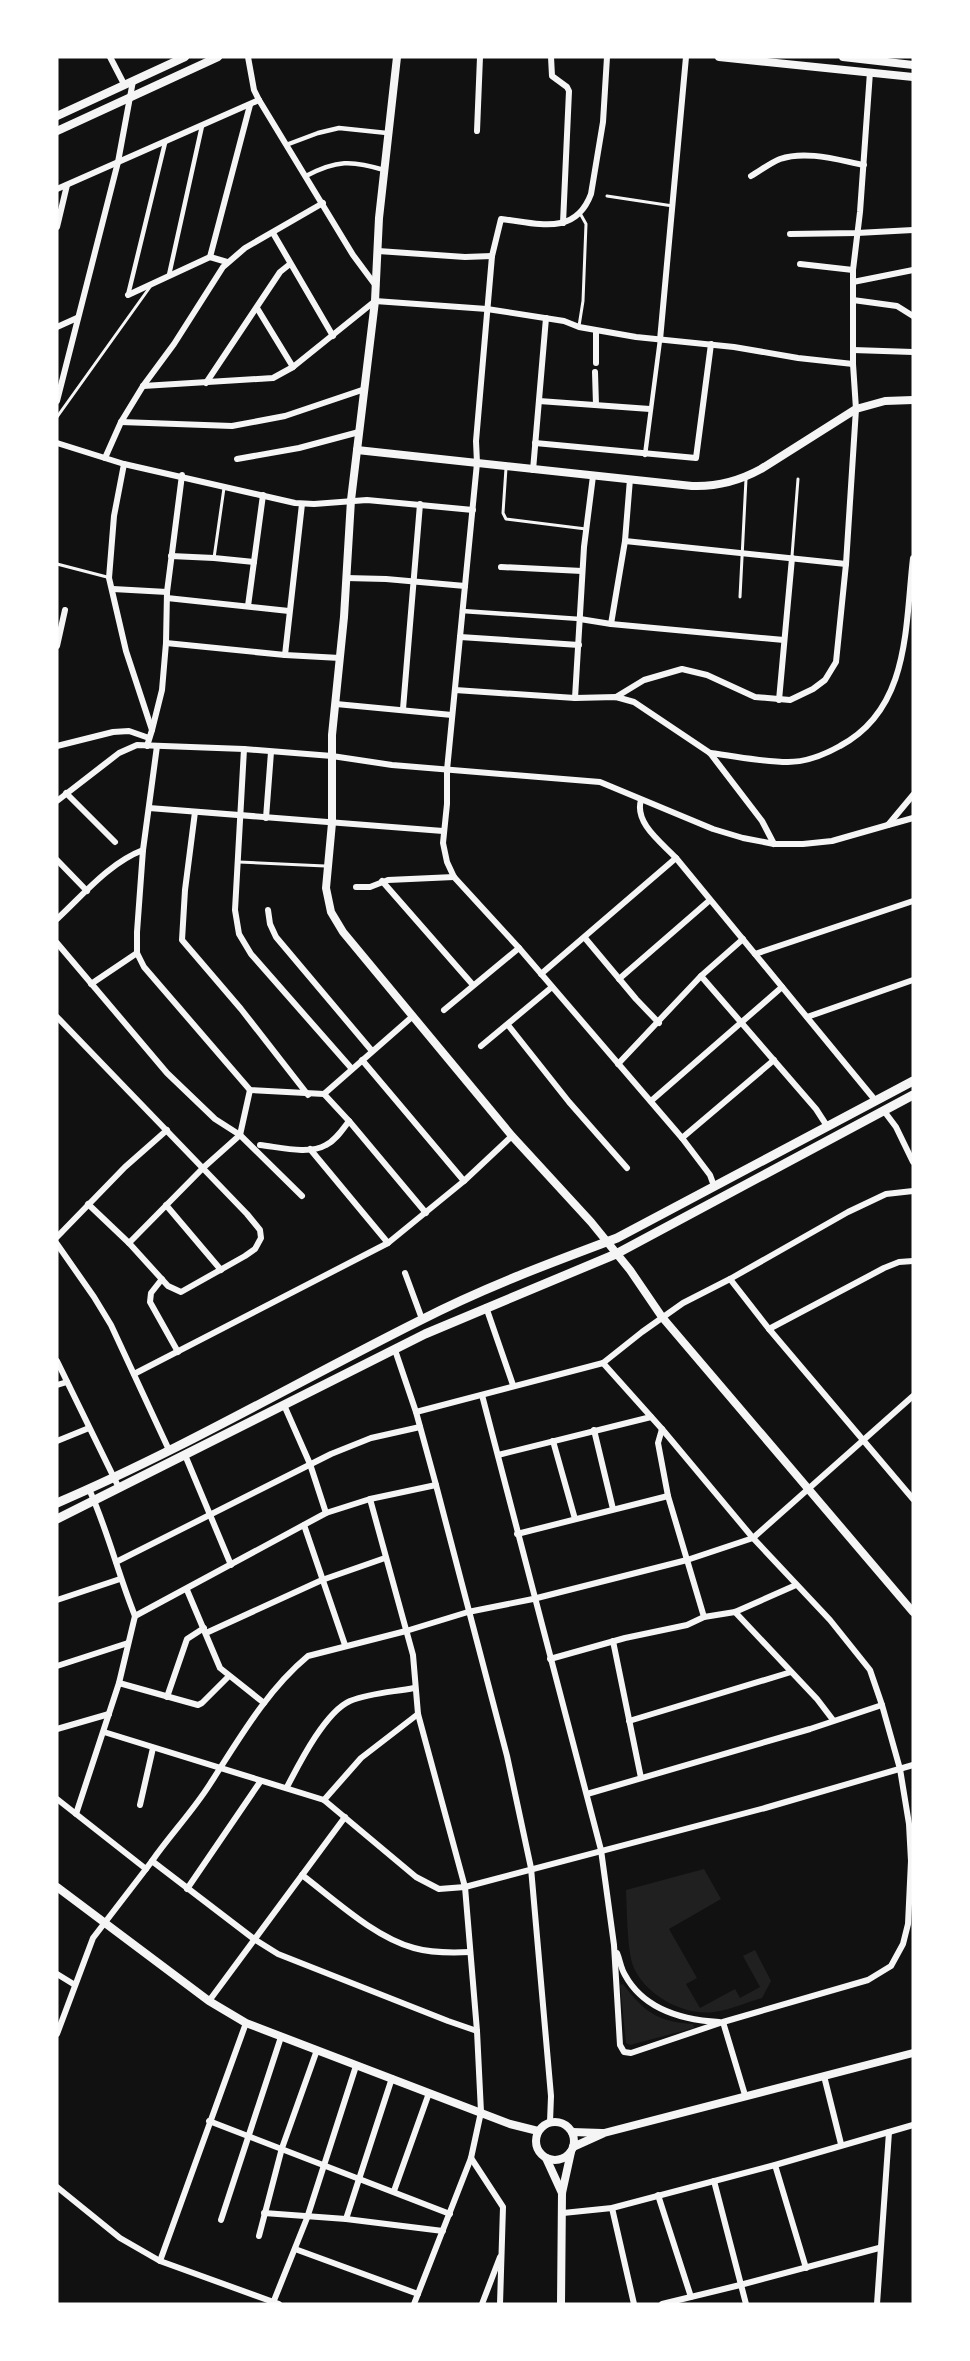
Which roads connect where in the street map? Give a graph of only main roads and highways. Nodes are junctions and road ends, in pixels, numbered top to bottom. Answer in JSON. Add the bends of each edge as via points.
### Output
{"nodes":[{"id":1,"x":185,"y":57,"type":"edge"},
{"id":2,"x":218,"y":57,"type":"edge"},
{"id":3,"x":719,"y":57,"type":"edge"},
{"id":4,"x":843,"y":57,"type":"edge"},
{"id":5,"x":774,"y":59,"type":"edge"},
{"id":6,"x":913,"y":65,"type":"edge"},
{"id":7,"x":913,"y":77,"type":"edge"},
{"id":8,"x":57,"y":116,"type":"edge"},
{"id":9,"x":57,"y":131,"type":"edge"},
{"id":10,"x":913,"y":1081,"type":"edge"},
{"id":11,"x":913,"y":1095,"type":"edge"},
{"id":12,"x":57,"y":1503,"type":"edge"},
{"id":13,"x":57,"y":1519,"type":"edge"}],
"edges":[{"from":1,"to":8,"type":"main road"},
{"from":2,"to":9,"type":"main road"},
{"from":3,"to":5,"type":"main road"},
{"from":4,"to":6,"type":"main road"},
{"from":5,"to":7,"type":"main road"},
{"from":10,"to":12,"type":"main road","via":[[606,1242],[422,1319],[169,1450]]},
{"from":11,"to":13,"type":"main road","via":[[616,1254],[486,1307],[395,1350]]}]}
